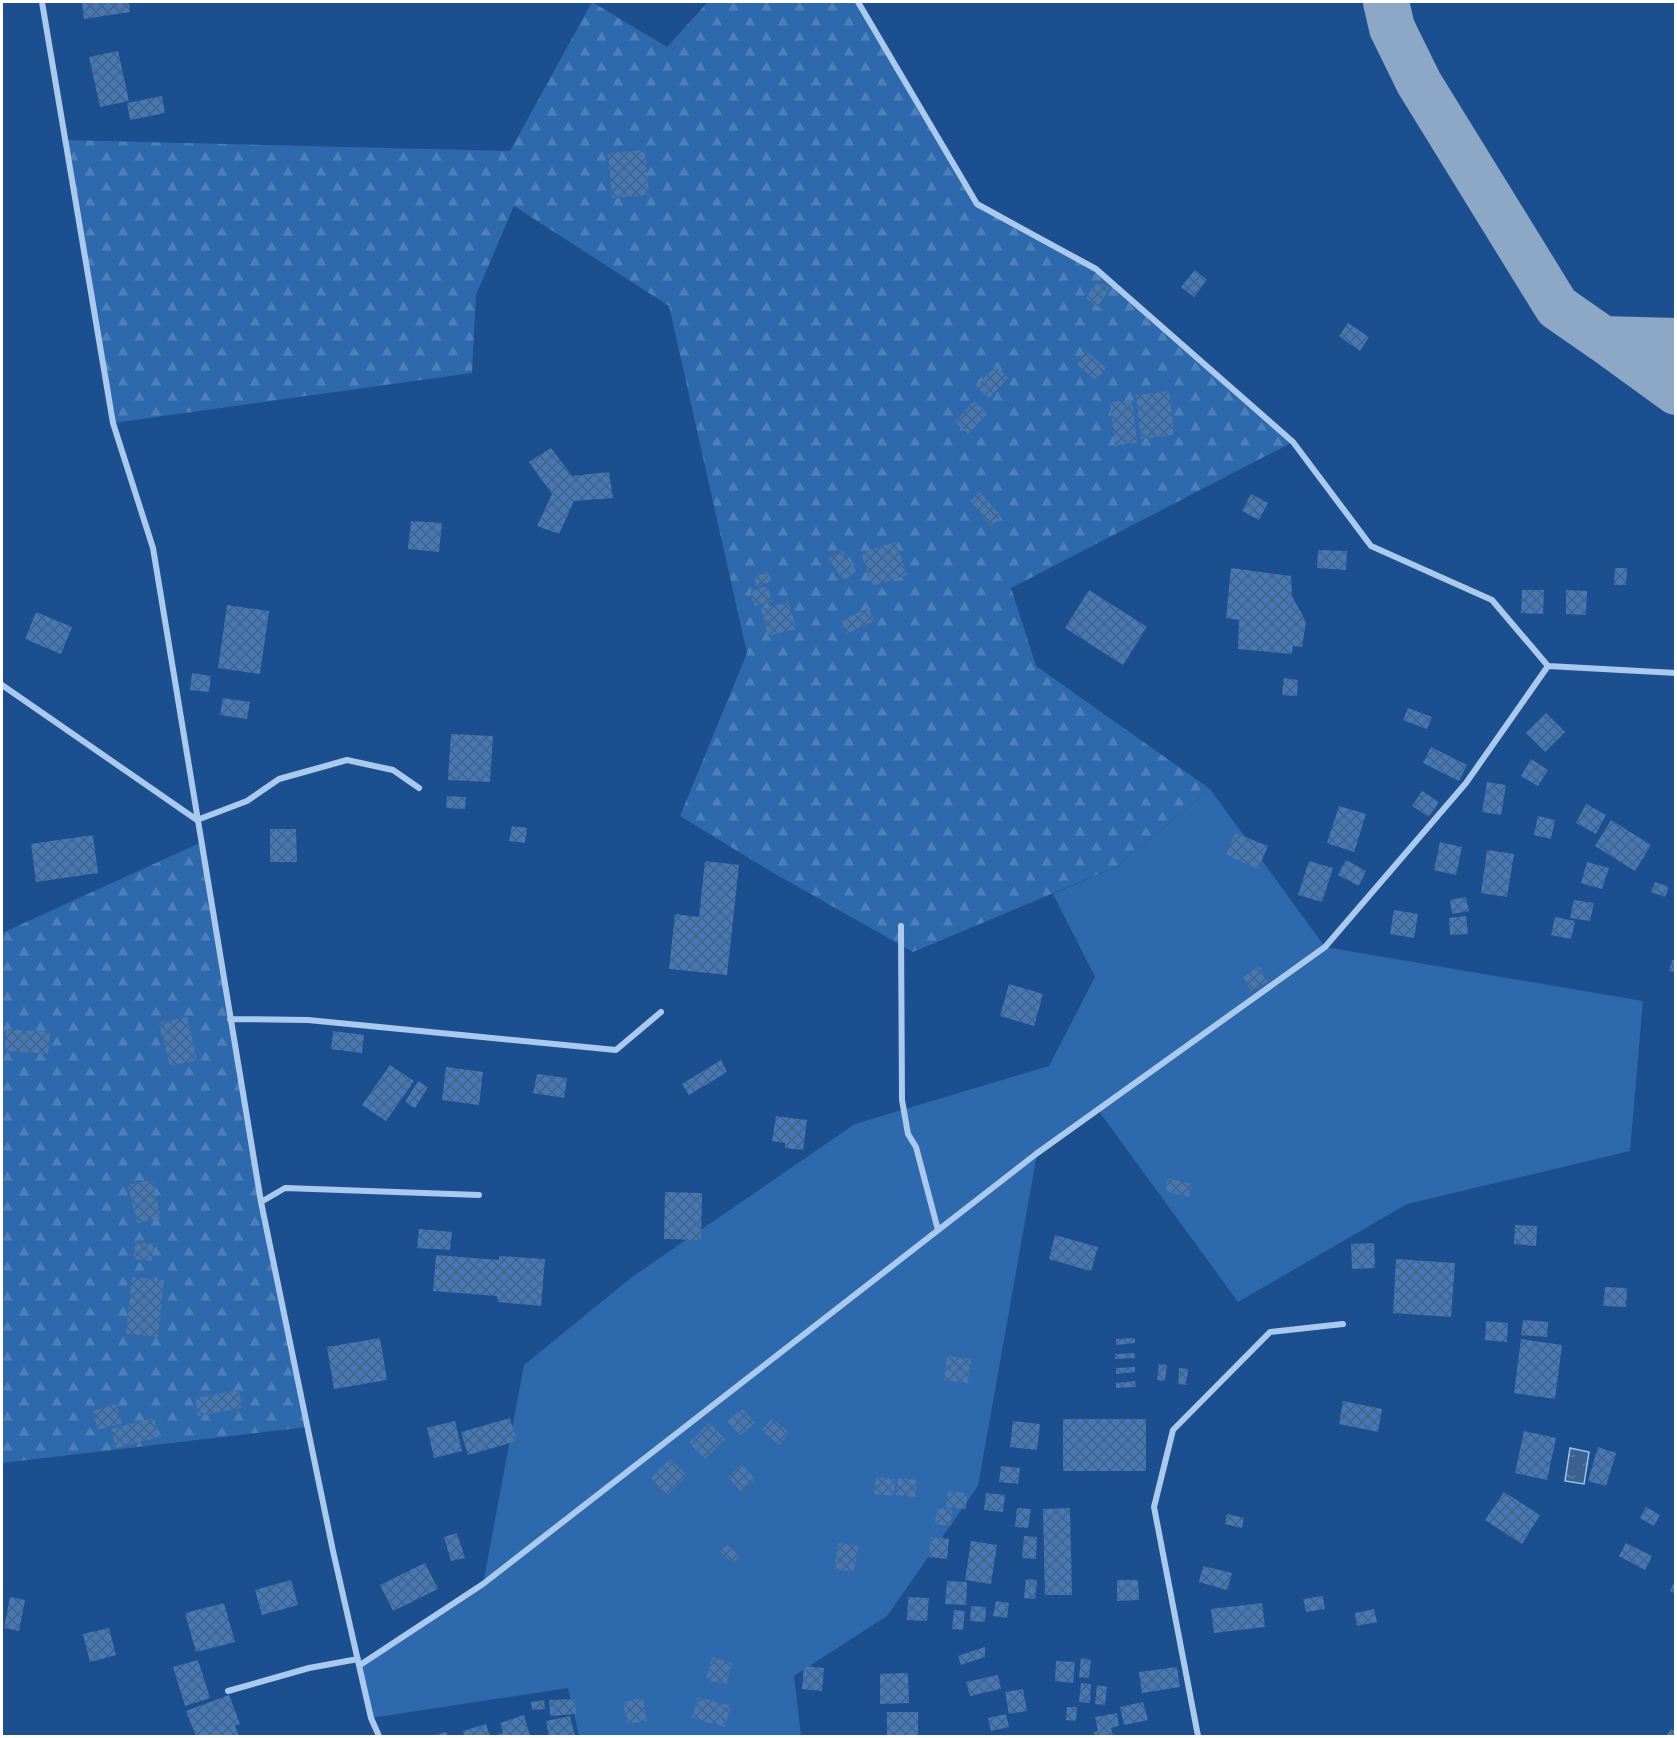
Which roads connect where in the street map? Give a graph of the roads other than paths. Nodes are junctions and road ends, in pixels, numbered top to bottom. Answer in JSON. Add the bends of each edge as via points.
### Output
{"nodes":[{"id":1,"x":42,"y":2,"type":"edge"},
{"id":2,"x":858,"y":2,"type":"edge"},
{"id":3,"x":1548,"y":666,"type":"junction"},
{"id":4,"x":1676,"y":673,"type":"edge"},
{"id":5,"x":2,"y":685,"type":"edge"},
{"id":6,"x":419,"y":788,"type":"dead end"},
{"id":7,"x":197,"y":819,"type":"junction"},
{"id":8,"x":901,"y":926,"type":"dead end"},
{"id":9,"x":661,"y":1012,"type":"dead end"},
{"id":10,"x":230,"y":1019,"type":"junction"},
{"id":11,"x":479,"y":1195,"type":"dead end"},
{"id":12,"x":261,"y":1202,"type":"junction"},
{"id":13,"x":938,"y":1230,"type":"junction"},
{"id":14,"x":1343,"y":1324,"type":"dead end"},
{"id":15,"x":359,"y":1662,"type":"junction"},
{"id":16,"x":228,"y":1691,"type":"dead end"},
{"id":17,"x":379,"y":1737,"type":"edge"},
{"id":18,"x":1198,"y":1737,"type":"edge"}],
"edges":[{"from":1,"to":7,"type":"street","via":[[113,423],[153,548]]},
{"from":2,"to":3,"type":"street","via":[[977,204],[1096,268],[1293,442],[1371,546],[1492,600]]},
{"from":3,"to":4,"type":"street"},
{"from":3,"to":13,"type":"street","via":[[1466,783],[1325,947],[1036,1154]]},
{"from":5,"to":7,"type":"street"},
{"from":6,"to":7,"type":"street","via":[[393,770],[346,760],[279,779],[247,801]]},
{"from":7,"to":10,"type":"street"},
{"from":8,"to":13,"type":"street","via":[[902,1100],[908,1134],[916,1147]]},
{"from":9,"to":10,"type":"street","via":[[616,1050],[308,1020]]},
{"from":10,"to":12,"type":"street"},
{"from":11,"to":12,"type":"street","via":[[285,1188]]},
{"from":12,"to":15,"type":"street"},
{"from":13,"to":15,"type":"street","via":[[483,1584]]},
{"from":14,"to":18,"type":"street","via":[[1270,1332],[1173,1430],[1154,1507]]},
{"from":15,"to":16,"type":"street","via":[[309,1668]]},
{"from":15,"to":17,"type":"street"}]}
